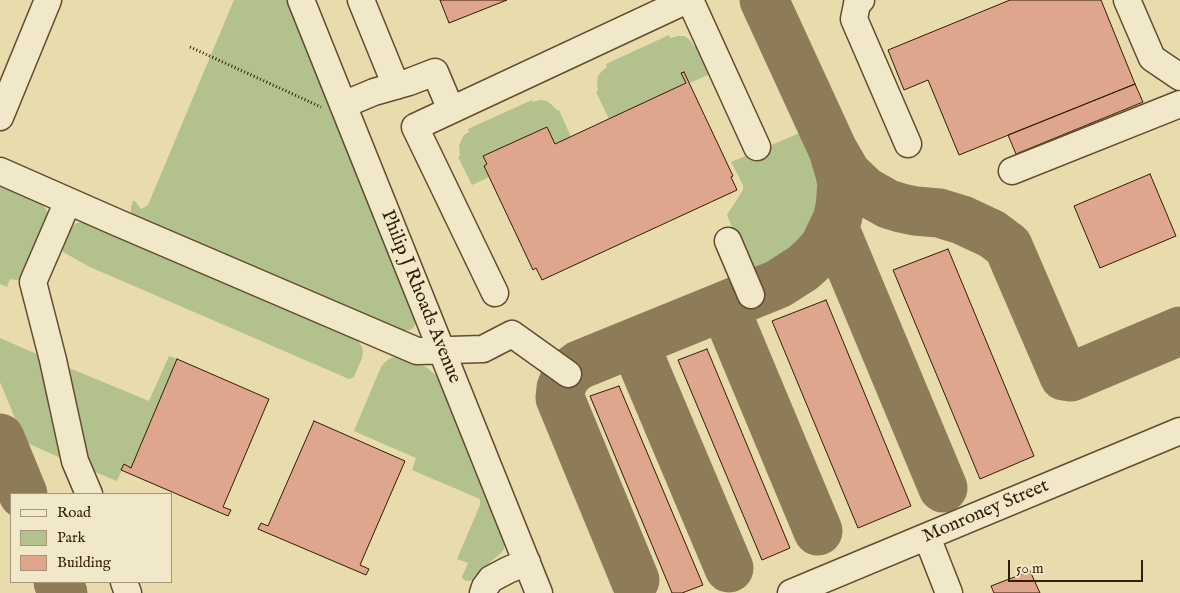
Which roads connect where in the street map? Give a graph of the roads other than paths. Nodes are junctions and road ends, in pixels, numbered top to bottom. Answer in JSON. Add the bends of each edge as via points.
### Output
{"nodes":[{"id":1,"x":48,"y":0,"type":"edge"},
{"id":2,"x":302,"y":0,"type":"edge"},
{"id":3,"x":361,"y":0,"type":"edge"},
{"id":4,"x":688,"y":0,"type":"edge"},
{"id":5,"x":861,"y":0,"type":"edge"},
{"id":6,"x":1126,"y":0,"type":"edge"},
{"id":7,"x":1180,"y":77,"type":"edge"},
{"id":8,"x":396,"y":86,"type":"junction"},
{"id":9,"x":1180,"y":104,"type":"edge"},
{"id":10,"x":451,"y":110,"type":"junction"},
{"id":11,"x":347,"y":112,"type":"junction"},
{"id":12,"x":0,"y":117,"type":"edge"},
{"id":13,"x":908,"y":144,"type":"dead end"},
{"id":14,"x":757,"y":147,"type":"dead end"},
{"id":15,"x":0,"y":171,"type":"edge"},
{"id":16,"x":1012,"y":171,"type":"dead end"},
{"id":17,"x":68,"y":201,"type":"junction"},
{"id":18,"x":728,"y":241,"type":"dead end"},
{"id":19,"x":495,"y":293,"type":"dead end"},
{"id":20,"x":751,"y":295,"type":"dead end"},
{"id":21,"x":442,"y":351,"type":"junction"},
{"id":22,"x":568,"y":374,"type":"dead end"},
{"id":23,"x":1180,"y":431,"type":"edge"},
{"id":24,"x":88,"y":493,"type":"edge"},
{"id":25,"x":927,"y":537,"type":"junction"},
{"id":26,"x":527,"y":562,"type":"junction"},
{"id":27,"x":472,"y":592,"type":"edge"},
{"id":28,"x":539,"y":593,"type":"edge"},
{"id":29,"x":791,"y":593,"type":"edge"},
{"id":30,"x":949,"y":593,"type":"edge"}],
"edges":[{"from":1,"to":12,"type":"lane"},
{"from":2,"to":11,"type":"lane","name":"Philip J Rhoads Avenue"},
{"from":3,"to":8,"type":"lane"},
{"from":4,"to":10,"type":"lane"},
{"from":4,"to":14,"type":"lane"},
{"from":5,"to":13,"type":"lane","via":[[854,19]]},
{"from":6,"to":7,"type":"lane","via":[[1152,58]]},
{"from":8,"to":10,"type":"lane","via":[[434,72]]},
{"from":8,"to":11,"type":"lane","via":[[374,92]]},
{"from":9,"to":16,"type":"lane"},
{"from":10,"to":19,"type":"lane","via":[[415,127]]},
{"from":11,"to":21,"type":"lane","name":"Philip J Rhoads Avenue"},
{"from":15,"to":17,"type":"lane"},
{"from":17,"to":21,"type":"lane","via":[[417,351]]},
{"from":17,"to":24,"type":"lane","via":[[34,282],[75,461]]},
{"from":18,"to":20,"type":"lane"},
{"from":21,"to":22,"type":"lane","via":[[483,349],[512,334]]},
{"from":21,"to":26,"type":"lane","name":"Philip J Rhoads Avenue"},
{"from":23,"to":25,"type":"lane","name":"Monroney Street"},
{"from":25,"to":29,"type":"lane","name":"Monroney Street"},
{"from":25,"to":30,"type":"lane"},
{"from":26,"to":27,"type":"lane"},
{"from":26,"to":28,"type":"lane","name":"Philip J Rhoads Avenue"}]}
